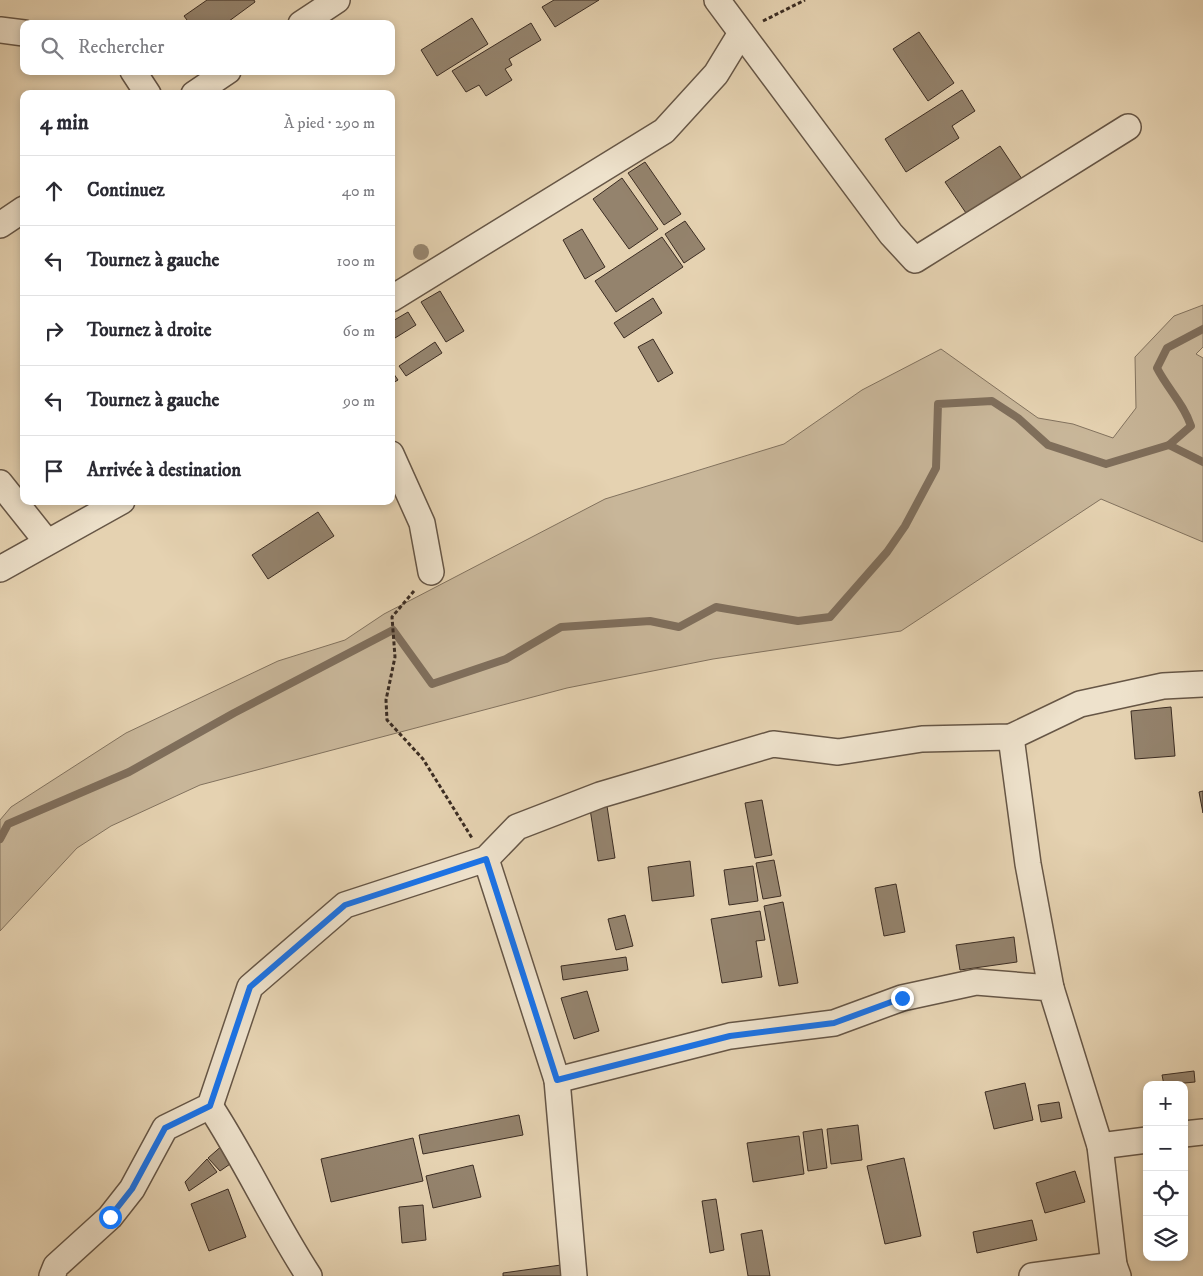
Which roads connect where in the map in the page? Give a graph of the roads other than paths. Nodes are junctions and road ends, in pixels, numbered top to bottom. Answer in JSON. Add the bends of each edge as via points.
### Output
{"nodes":[{"id":1,"x":337,"y":0,"type":"edge"},
{"id":2,"x":717,"y":0,"type":"edge"},
{"id":3,"x":307,"y":20,"type":"edge"},
{"id":4,"x":0,"y":30,"type":"edge"},
{"id":5,"x":20,"y":32,"type":"edge"},
{"id":6,"x":741,"y":33,"type":"junction"},
{"id":7,"x":136,"y":75,"type":"edge"},
{"id":8,"x":222,"y":75,"type":"edge"},
{"id":9,"x":145,"y":90,"type":"edge"},
{"id":10,"x":200,"y":90,"type":"edge"},
{"id":11,"x":1128,"y":127,"type":"dead end"},
{"id":12,"x":20,"y":212,"type":"edge"},
{"id":13,"x":0,"y":225,"type":"edge"},
{"id":14,"x":395,"y":297,"type":"edge"},
{"id":15,"x":395,"y":463,"type":"edge"},
{"id":16,"x":0,"y":483,"type":"edge"},
{"id":17,"x":115,"y":505,"type":"edge"},
{"id":18,"x":47,"y":542,"type":"junction"},
{"id":19,"x":0,"y":569,"type":"edge"},
{"id":20,"x":431,"y":572,"type":"road end"},
{"id":21,"x":1203,"y":684,"type":"edge"},
{"id":22,"x":1011,"y":737,"type":"junction"},
{"id":23,"x":486,"y":859,"type":"junction"},
{"id":24,"x":1050,"y":988,"type":"junction"},
{"id":25,"x":557,"y":1080,"type":"junction"},
{"id":26,"x":210,"y":1106,"type":"junction"},
{"id":27,"x":1203,"y":1132,"type":"edge"},
{"id":28,"x":1188,"y":1134,"type":"edge"},
{"id":29,"x":1143,"y":1141,"type":"edge"},
{"id":30,"x":1100,"y":1146,"type":"junction"},
{"id":31,"x":1116,"y":1270,"type":"edge"},
{"id":32,"x":52,"y":1276,"type":"edge"},
{"id":33,"x":309,"y":1276,"type":"edge"},
{"id":34,"x":574,"y":1276,"type":"edge"},
{"id":35,"x":1032,"y":1276,"type":"edge"}],
"edges":[{"from":1,"to":3,"type":"street"},
{"from":2,"to":6,"type":"street"},
{"from":4,"to":5,"type":"street"},
{"from":6,"to":11,"type":"street","via":[[891,234],[915,260]]},
{"from":6,"to":14,"type":"street","via":[[716,74],[664,132]]},
{"from":7,"to":9,"type":"street"},
{"from":8,"to":10,"type":"street"},
{"from":12,"to":13,"type":"street"},
{"from":15,"to":20,"type":"street","via":[[422,523]]},
{"from":16,"to":18,"type":"street"},
{"from":17,"to":18,"type":"street"},
{"from":18,"to":19,"type":"street"},
{"from":21,"to":22,"type":"street","via":[[1163,686],[1080,704]]},
{"from":22,"to":23,"type":"street","via":[[922,739],[838,752],[773,744],[600,795],[517,827]]},
{"from":22,"to":24,"type":"street","via":[[1028,864]]},
{"from":23,"to":25,"type":"street"},
{"from":23,"to":26,"type":"street","via":[[345,905],[250,987]]},
{"from":24,"to":25,"type":"street","via":[[976,982],[902,998],[834,1023],[730,1036]]},
{"from":24,"to":30,"type":"street"},
{"from":25,"to":34,"type":"street"},
{"from":26,"to":32,"type":"street","via":[[165,1128],[132,1189],[110,1217],[56,1266]]},
{"from":26,"to":33,"type":"street"},
{"from":27,"to":28,"type":"street"},
{"from":29,"to":30,"type":"street"},
{"from":30,"to":31,"type":"street"},
{"from":31,"to":35,"type":"street"}]}
